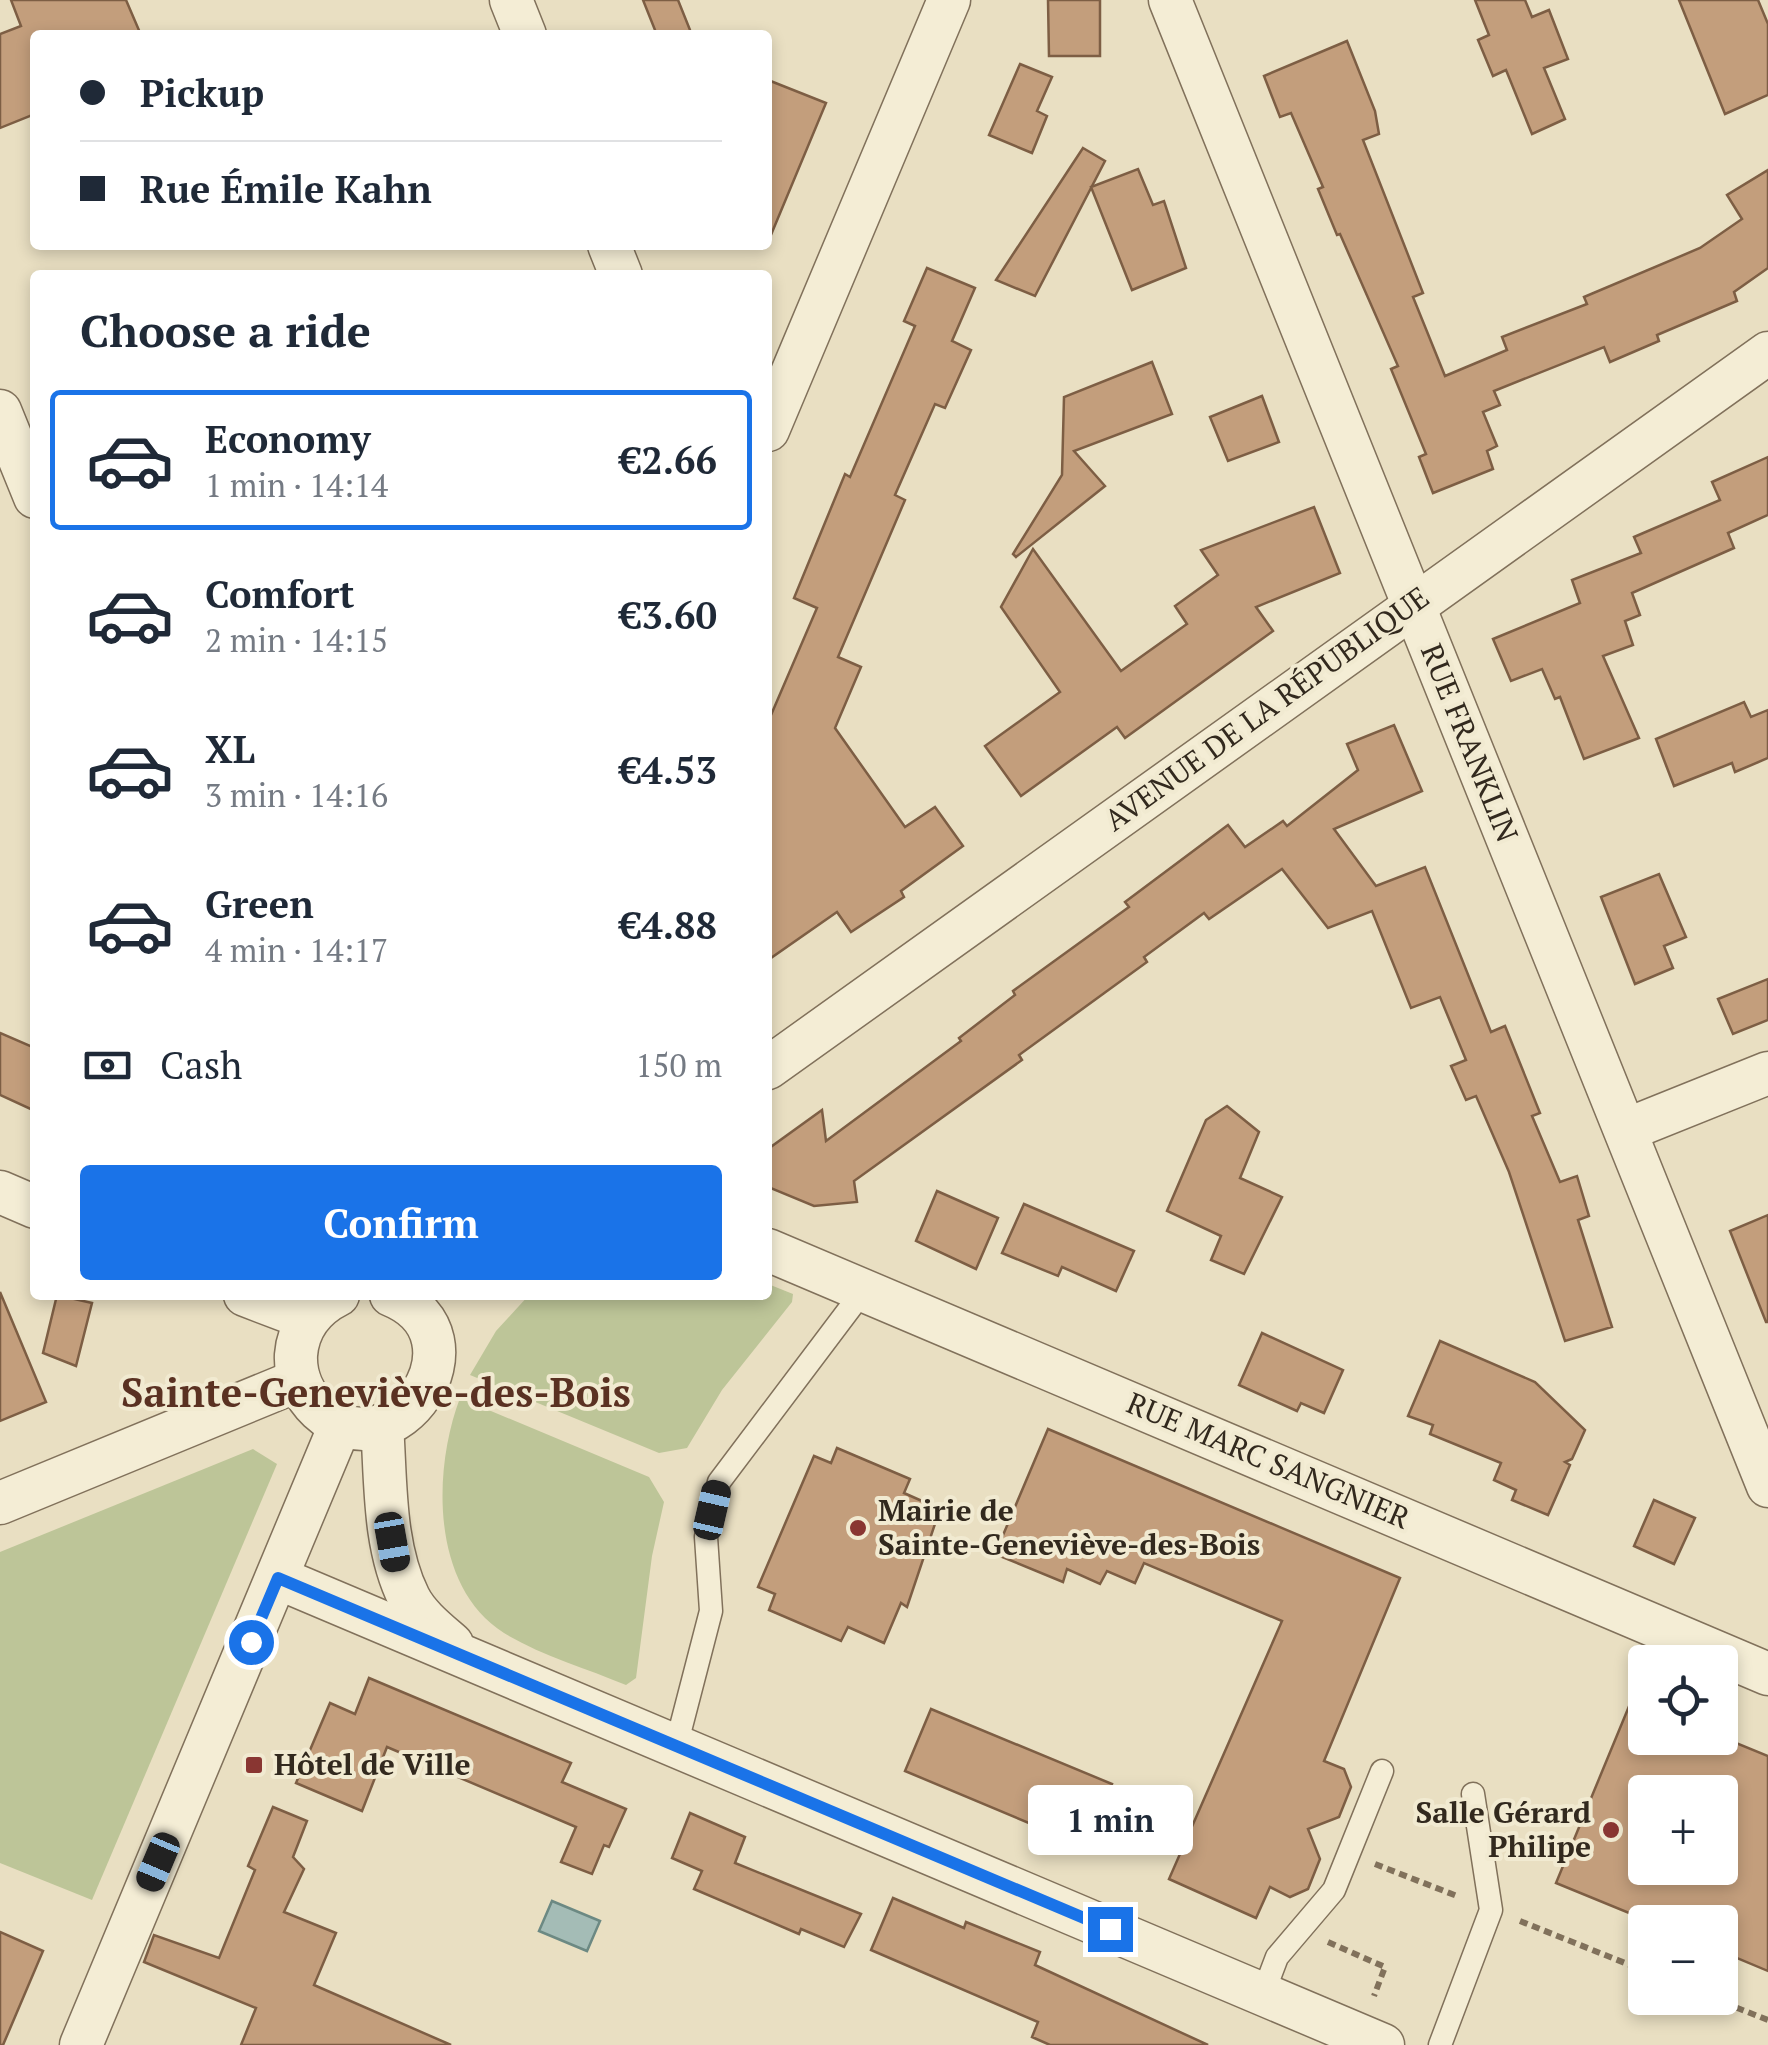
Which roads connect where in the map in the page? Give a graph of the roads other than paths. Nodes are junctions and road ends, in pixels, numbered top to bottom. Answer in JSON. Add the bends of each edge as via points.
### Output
{"nodes":[{"id":1,"x":511,"y":0,"type":"edge"},
{"id":2,"x":950,"y":0,"type":"edge"},
{"id":3,"x":1170,"y":0,"type":"edge"},
{"id":4,"x":523,"y":30,"type":"edge"},
{"id":5,"x":1768,"y":353,"type":"edge"},
{"id":6,"x":0,"y":410,"type":"edge"},
{"id":7,"x":772,"y":421,"type":"edge"},
{"id":8,"x":30,"y":485,"type":"edge"},
{"id":9,"x":1414,"y":604,"type":"junction"},
{"id":10,"x":772,"y":1065,"type":"edge"},
{"id":11,"x":1768,"y":1073,"type":"edge"},
{"id":12,"x":1626,"y":1130,"type":"junction"},
{"id":13,"x":0,"y":1192,"type":"edge"},
{"id":14,"x":30,"y":1205,"type":"edge"},
{"id":15,"x":772,"y":1252,"type":"edge"},
{"id":16,"x":863,"y":1291,"type":"junction"},
{"id":17,"x":278,"y":1300,"type":"edge"},
{"id":18,"x":410,"y":1300,"type":"edge"},
{"id":19,"x":323,"y":1307,"type":"edge"},
{"id":20,"x":299,"y":1380,"type":"junction"},
{"id":21,"x":362,"y":1424,"type":"junction"},
{"id":22,"x":1768,"y":1486,"type":"edge"},
{"id":23,"x":0,"y":1502,"type":"edge"},
{"id":24,"x":278,"y":1578,"type":"junction"},
{"id":25,"x":468,"y":1658,"type":"junction"},
{"id":26,"x":1768,"y":1674,"type":"edge"},
{"id":27,"x":676,"y":1746,"type":"junction"},
{"id":28,"x":1382,"y":1771,"type":"dead end"},
{"id":29,"x":1473,"y":1794,"type":"dead end"},
{"id":30,"x":1263,"y":1994,"type":"junction"},
{"id":31,"x":1376,"y":2028,"type":"edge"},
{"id":32,"x":81,"y":2045,"type":"edge"},
{"id":33,"x":1440,"y":2045,"type":"edge"}],
"edges":[{"from":1,"to":4,"type":"street"},
{"from":2,"to":7,"type":"street"},
{"from":3,"to":9,"type":"street","name":"RUE FRANKLIN"},
{"from":5,"to":9,"type":"street","name":"AVENUE DE LA RÉPUBLIQUE"},
{"from":6,"to":8,"type":"street"},
{"from":9,"to":10,"type":"street","name":"AVENUE DE LA RÉPUBLIQUE"},
{"from":9,"to":12,"type":"street","name":"RUE FRANKLIN"},
{"from":11,"to":12,"type":"street"},
{"from":12,"to":22,"type":"street","name":"RUE FRANKLIN"},
{"from":13,"to":14,"type":"street"},
{"from":15,"to":16,"type":"street","name":"RUE MARC SANGNIER"},
{"from":16,"to":26,"type":"street","name":"RUE MARC SANGNIER"},
{"from":16,"to":27,"type":"lane","via":[[718,1482],[706,1536],[711,1611]]},
{"from":17,"to":19,"type":"street"},
{"from":18,"to":21,"type":"street","via":[[430,1334],[431,1380],[403,1416]]},
{"from":19,"to":20,"type":"street","via":[[298,1338]]},
{"from":20,"to":21,"type":"street","via":[[323,1414]]},
{"from":20,"to":23,"type":"street"},
{"from":21,"to":24,"type":"street"},
{"from":21,"to":25,"type":"street","via":[[410,1601]]},
{"from":24,"to":25,"type":"street"},
{"from":24,"to":32,"type":"street"},
{"from":25,"to":27,"type":"street"},
{"from":27,"to":30,"type":"street"},
{"from":28,"to":30,"type":"lane","via":[[1334,1890],[1277,1957]]},
{"from":29,"to":33,"type":"lane","via":[[1491,1910]]},
{"from":30,"to":31,"type":"street"}]}
